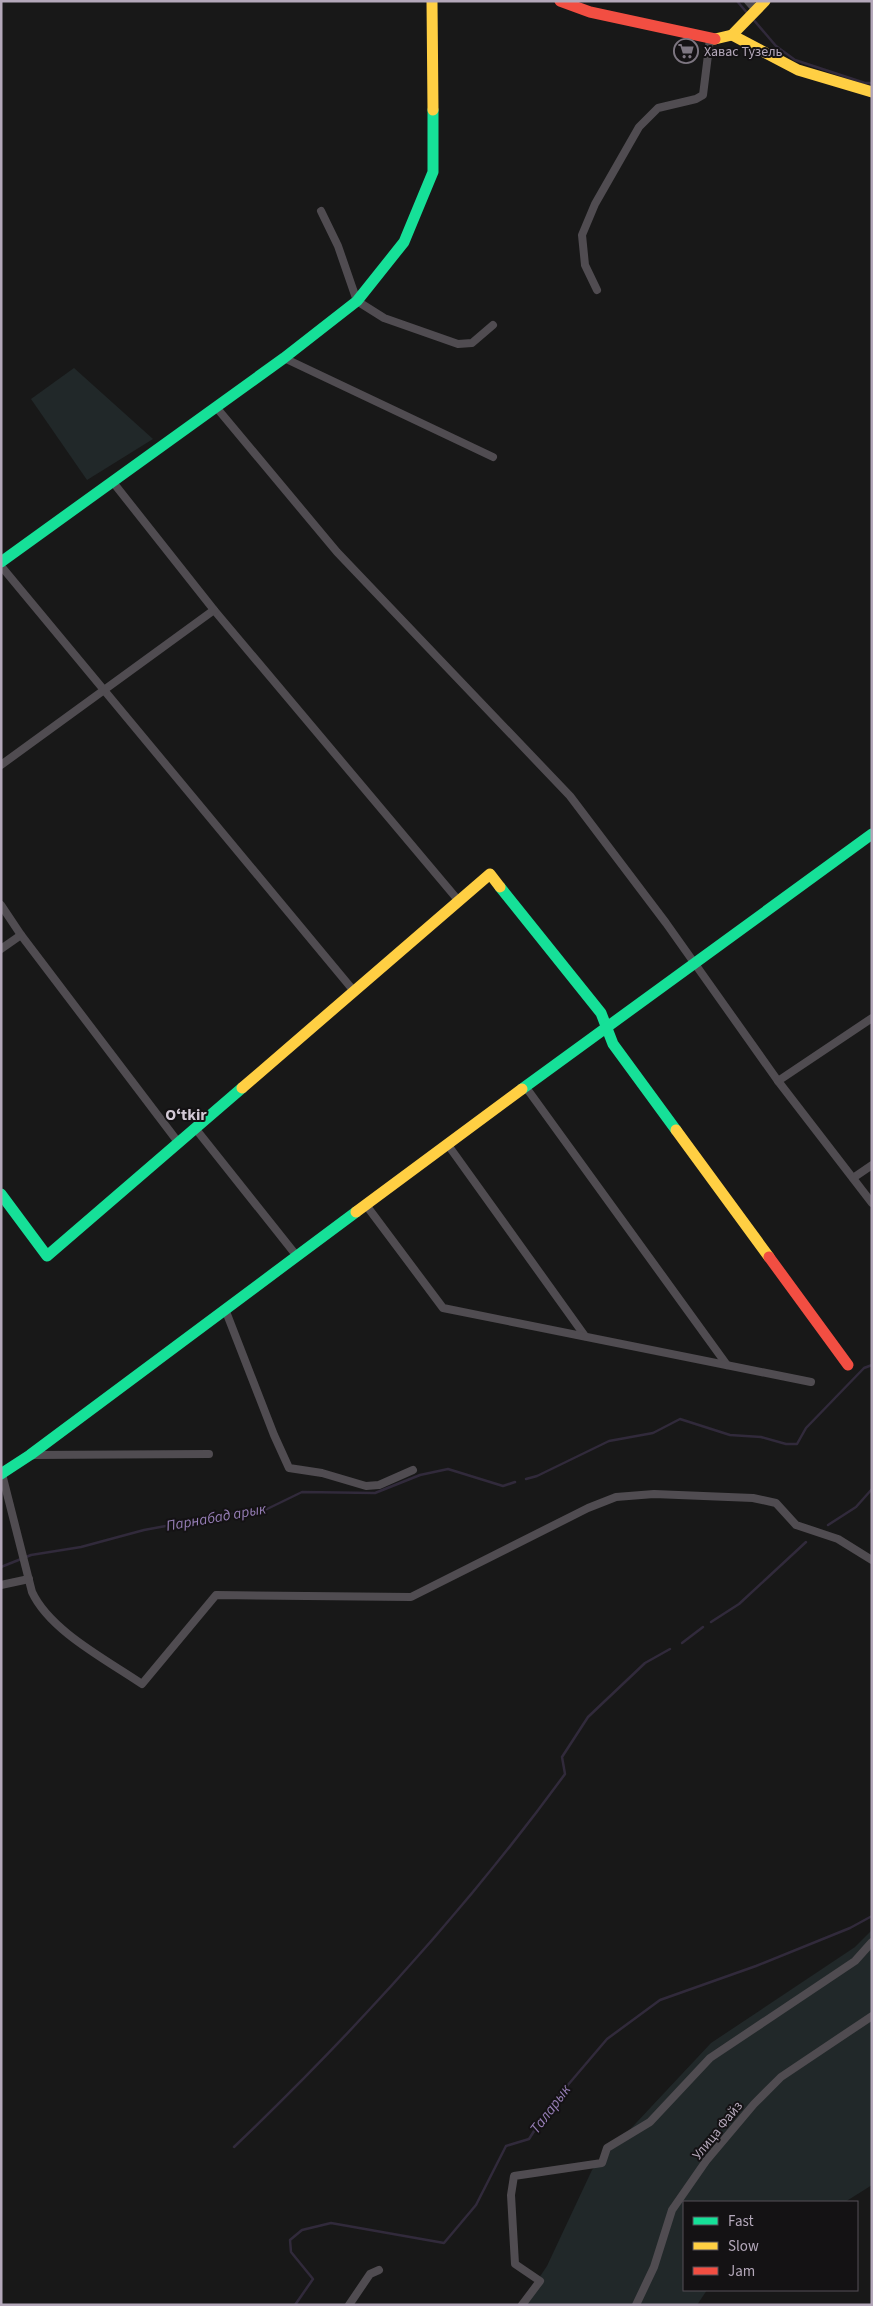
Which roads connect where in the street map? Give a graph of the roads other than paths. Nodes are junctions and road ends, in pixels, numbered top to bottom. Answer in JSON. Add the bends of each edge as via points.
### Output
{"nodes":[{"id":1,"x":432,"y":1,"type":"edge"},
{"id":2,"x":560,"y":1,"type":"edge"},
{"id":3,"x":748,"y":1,"type":"edge"},
{"id":4,"x":765,"y":1,"type":"edge"},
{"id":5,"x":757,"y":11,"type":"junction"},
{"id":6,"x":732,"y":35,"type":"junction"},
{"id":7,"x":710,"y":39,"type":"junction"},
{"id":8,"x":872,"y":92,"type":"edge"},
{"id":9,"x":321,"y":211,"type":"dead end"},
{"id":10,"x":597,"y":290,"type":"dead end"},
{"id":11,"x":357,"y":301,"type":"junction"},
{"id":12,"x":492,"y":325,"type":"dead end"},
{"id":13,"x":284,"y":358,"type":"junction"},
{"id":14,"x":216,"y":406,"type":"junction"},
{"id":15,"x":493,"y":457,"type":"dead end"},
{"id":16,"x":112,"y":480,"type":"junction"},
{"id":17,"x":1,"y":562,"type":"edge"},
{"id":18,"x":1,"y":566,"type":"edge"},
{"id":19,"x":214,"y":610,"type":"junction"},
{"id":20,"x":105,"y":690,"type":"junction"},
{"id":21,"x":1,"y":765,"type":"edge"},
{"id":22,"x":872,"y":834,"type":"edge"},
{"id":23,"x":458,"y":900,"type":"junction"},
{"id":24,"x":1,"y":905,"type":"edge"},
{"id":25,"x":21,"y":935,"type":"junction"},
{"id":26,"x":1,"y":949,"type":"edge"},
{"id":27,"x":694,"y":962,"type":"junction"},
{"id":28,"x":353,"y":990,"type":"junction"},
{"id":29,"x":872,"y":1018,"type":"edge"},
{"id":30,"x":606,"y":1027,"type":"junction"},
{"id":31,"x":778,"y":1081,"type":"junction"},
{"id":32,"x":526,"y":1086,"type":"junction"},
{"id":33,"x":195,"y":1128,"type":"junction"},
{"id":34,"x":178,"y":1142,"type":"junction"},
{"id":35,"x":448,"y":1144,"type":"junction"},
{"id":36,"x":872,"y":1165,"type":"edge"},
{"id":37,"x":853,"y":1178,"type":"junction"},
{"id":38,"x":1,"y":1194,"type":"edge"},
{"id":39,"x":872,"y":1203,"type":"edge"},
{"id":40,"x":366,"y":1205,"type":"junction"},
{"id":41,"x":296,"y":1255,"type":"junction"},
{"id":42,"x":225,"y":1309,"type":"junction"},
{"id":43,"x":585,"y":1336,"type":"junction"},
{"id":44,"x":727,"y":1365,"type":"junction"},
{"id":45,"x":848,"y":1365,"type":"dead end"},
{"id":46,"x":811,"y":1382,"type":"dead end"},
{"id":47,"x":30,"y":1454,"type":"junction"},
{"id":48,"x":209,"y":1454,"type":"dead end"},
{"id":49,"x":413,"y":1470,"type":"dead end"},
{"id":50,"x":2,"y":1473,"type":"edge"},
{"id":51,"x":872,"y":1560,"type":"edge"},
{"id":52,"x":29,"y":1579,"type":"junction"},
{"id":53,"x":1,"y":1585,"type":"edge"},
{"id":54,"x":872,"y":1942,"type":"edge"},
{"id":55,"x":872,"y":2016,"type":"edge"},
{"id":56,"x":379,"y":2270,"type":"dead end"},
{"id":57,"x":349,"y":2305,"type":"edge"},
{"id":58,"x":522,"y":2305,"type":"edge"},
{"id":59,"x":636,"y":2305,"type":"edge"}],
"edges":[{"from":1,"to":11,"type":"street","via":[[433,172],[404,242]]},
{"from":2,"to":7,"type":"street","via":[[590,12]]},
{"from":3,"to":5,"type":"street"},
{"from":4,"to":5,"type":"street"},
{"from":5,"to":6,"type":"street"},
{"from":6,"to":7,"type":"street"},
{"from":6,"to":8,"type":"street","via":[[798,70]]},
{"from":7,"to":10,"type":"street","via":[[703,95],[658,108],[639,127],[594,204],[582,235],[585,265]]},
{"from":9,"to":11,"type":"street","via":[[338,246]]},
{"from":11,"to":12,"type":"street","via":[[384,318],[458,344],[472,343]]},
{"from":11,"to":13,"type":"street"},
{"from":13,"to":14,"type":"street"},
{"from":13,"to":15,"type":"street"},
{"from":14,"to":16,"type":"street"},
{"from":14,"to":27,"type":"street","via":[[337,552],[570,796]]},
{"from":16,"to":17,"type":"street"},
{"from":16,"to":19,"type":"street"},
{"from":18,"to":20,"type":"street"},
{"from":19,"to":20,"type":"street"},
{"from":19,"to":23,"type":"street"},
{"from":20,"to":21,"type":"street"},
{"from":20,"to":28,"type":"street"},
{"from":22,"to":27,"type":"street"},
{"from":23,"to":28,"type":"street"},
{"from":23,"to":30,"type":"street","via":[[490,874],[601,1013]]},
{"from":24,"to":25,"type":"street"},
{"from":25,"to":26,"type":"street"},
{"from":25,"to":34,"type":"street"},
{"from":27,"to":30,"type":"street"},
{"from":27,"to":31,"type":"street"},
{"from":28,"to":33,"type":"street"},
{"from":29,"to":31,"type":"street"},
{"from":30,"to":32,"type":"street"},
{"from":30,"to":45,"type":"street","via":[[613,1044]]},
{"from":31,"to":37,"type":"street"},
{"from":32,"to":35,"type":"street"},
{"from":32,"to":44,"type":"street"},
{"from":33,"to":34,"type":"street"},
{"from":33,"to":41,"type":"street"},
{"from":34,"to":38,"type":"street","via":[[47,1256]]},
{"from":35,"to":40,"type":"street"},
{"from":35,"to":43,"type":"street"},
{"from":36,"to":37,"type":"street"},
{"from":37,"to":39,"type":"street"},
{"from":40,"to":41,"type":"street"},
{"from":40,"to":43,"type":"street","via":[[443,1308]]},
{"from":41,"to":42,"type":"street"},
{"from":42,"to":47,"type":"street"},
{"from":42,"to":49,"type":"street","via":[[289,1468],[322,1473],[366,1486],[379,1485]]},
{"from":43,"to":44,"type":"street"},
{"from":44,"to":46,"type":"street"},
{"from":47,"to":48,"type":"street"},
{"from":47,"to":50,"type":"street"},
{"from":50,"to":52,"type":"street"},
{"from":51,"to":52,"type":"street","via":[[838,1539],[796,1525],[776,1503],[753,1498],[654,1494],[616,1497],[562,1520],[411,1597],[216,1595],[142,1684],[49,1617],[35,1599]]},
{"from":52,"to":53,"type":"street"},
{"from":54,"to":58,"type":"street","via":[[855,1962],[710,2058],[650,2122],[607,2148],[602,2164],[514,2176],[511,2195],[515,2264],[540,2281]]},
{"from":55,"to":59,"type":"street","name":"Улица Файз","via":[[781,2077],[706,2160],[672,2210],[654,2267]]},
{"from":56,"to":57,"type":"street","via":[[370,2274]]}]}
